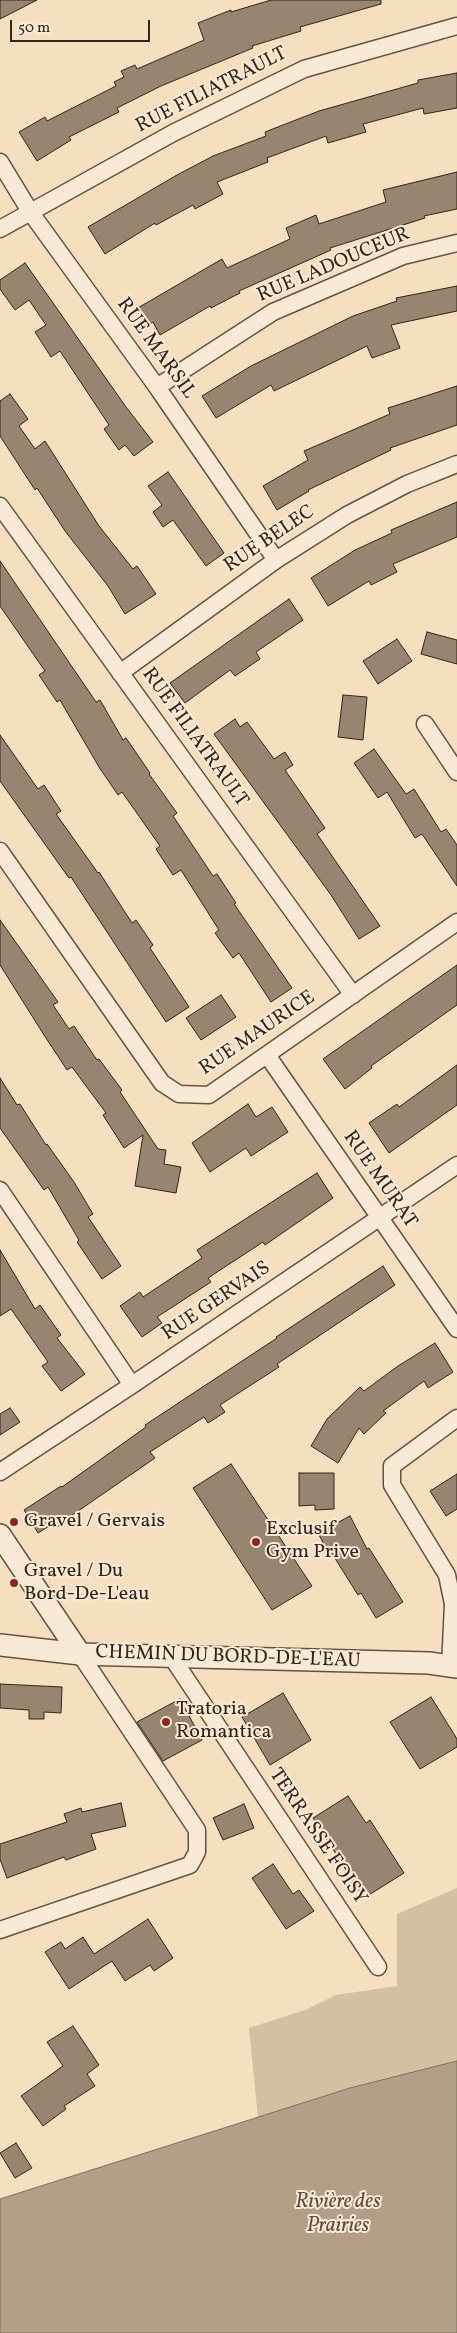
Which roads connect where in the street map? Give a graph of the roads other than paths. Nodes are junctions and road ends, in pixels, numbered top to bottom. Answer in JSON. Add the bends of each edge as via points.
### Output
{"nodes":[{"id":1,"x":457,"y":26,"type":"edge"},
{"id":2,"x":0,"y":162,"type":"edge"},
{"id":3,"x":31,"y":212,"type":"junction"},
{"id":4,"x":0,"y":229,"type":"edge"},
{"id":5,"x":457,"y":243,"type":"edge"},
{"id":6,"x":157,"y":387,"type":"junction"},
{"id":7,"x":457,"y":464,"type":"edge"},
{"id":8,"x":0,"y":506,"type":"edge"},
{"id":9,"x":276,"y":560,"type":"junction"},
{"id":10,"x":120,"y":673,"type":"junction"},
{"id":11,"x":425,"y":724,"type":"dead end"},
{"id":12,"x":457,"y":772,"type":"edge"},
{"id":13,"x":0,"y":851,"type":"edge"},
{"id":14,"x":457,"y":922,"type":"edge"},
{"id":15,"x":353,"y":996,"type":"junction"},
{"id":16,"x":267,"y":1055,"type":"junction"},
{"id":17,"x":457,"y":1165,"type":"edge"},
{"id":18,"x":0,"y":1190,"type":"edge"},
{"id":19,"x":380,"y":1218,"type":"junction"},
{"id":20,"x":457,"y":1329,"type":"edge"},
{"id":21,"x":132,"y":1385,"type":"junction"},
{"id":22,"x":457,"y":1418,"type":"edge"},
{"id":23,"x":0,"y":1472,"type":"edge"},
{"id":24,"x":0,"y":1535,"type":"edge"},
{"id":25,"x":0,"y":1645,"type":"edge"},
{"id":26,"x":80,"y":1654,"type":"junction"},
{"id":27,"x":171,"y":1656,"type":"junction"},
{"id":28,"x":453,"y":1667,"type":"edge"},
{"id":29,"x":0,"y":1930,"type":"edge"},
{"id":30,"x":378,"y":1967,"type":"dead end"}],
"edges":[{"from":1,"to":3,"type":"street","name":"RUE FILIATRAULT","via":[[304,69],[172,133]]},
{"from":2,"to":3,"type":"street","name":"RUE MARSIL"},
{"from":3,"to":4,"type":"street","name":"RUE FILIATRAULT"},
{"from":3,"to":6,"type":"street","name":"RUE MARSIL"},
{"from":5,"to":6,"type":"street","name":"RUE LADOUCEUR","via":[[403,256],[273,312]]},
{"from":6,"to":9,"type":"street","name":"RUE MARSIL"},
{"from":7,"to":9,"type":"street","name":"RUE BELEC","via":[[407,484],[346,515]]},
{"from":8,"to":10,"type":"street","name":"RUE FILIATRAULT"},
{"from":9,"to":10,"type":"street","name":"RUE BELEC"},
{"from":10,"to":15,"type":"street","name":"RUE FILIATRAULT"},
{"from":11,"to":12,"type":"street"},
{"from":13,"to":16,"type":"street","name":"RUE MAURICE","via":[[162,1083],[179,1094],[209,1094]]},
{"from":14,"to":15,"type":"street","name":"RUE MAURICE"},
{"from":15,"to":16,"type":"street","name":"RUE MAURICE"},
{"from":16,"to":19,"type":"street","name":"RUE MURAT"},
{"from":17,"to":19,"type":"street","name":"RUE GERVAIS"},
{"from":18,"to":21,"type":"street"},
{"from":19,"to":20,"type":"street","name":"RUE MURAT"},
{"from":19,"to":21,"type":"street","name":"RUE GERVAIS"},
{"from":21,"to":23,"type":"street","name":"RUE GERVAIS"},
{"from":22,"to":28,"type":"street","via":[[392,1466],[392,1485],[447,1575],[453,1604]]},
{"from":24,"to":26,"type":"street"},
{"from":25,"to":26,"type":"street","name":"CHEMIN DU BORD-DE-L'EAU"},
{"from":26,"to":27,"type":"street","name":"CHEMIN DU BORD-DE-L'EAU"},
{"from":26,"to":29,"type":"street","via":[[197,1830],[197,1852],[190,1865]]},
{"from":27,"to":28,"type":"street","name":"CHEMIN DU BORD-DE-L'EAU","via":[[429,1663]]},
{"from":27,"to":30,"type":"street","name":"TERRASSE FOISY"}]}
